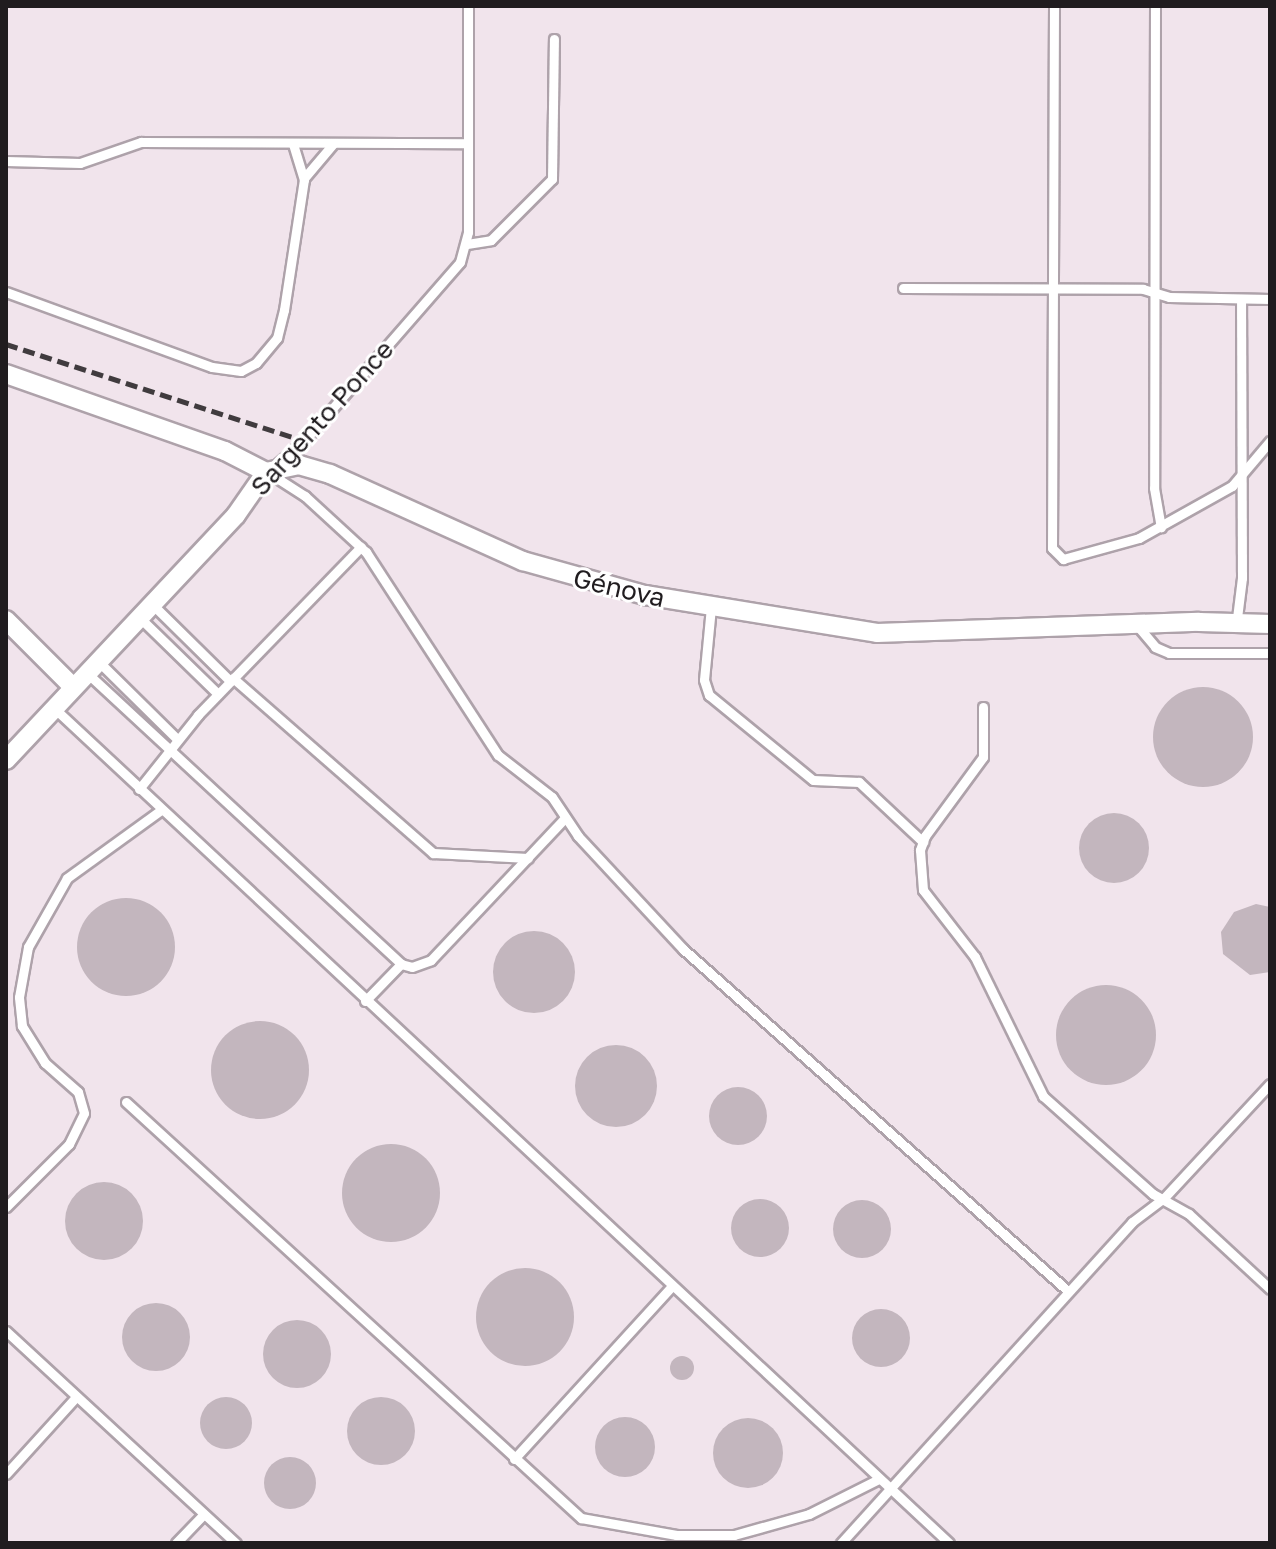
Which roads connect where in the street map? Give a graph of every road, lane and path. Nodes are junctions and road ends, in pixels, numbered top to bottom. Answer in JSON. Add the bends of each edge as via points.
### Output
{"nodes":[{"id":1,"x":468,"y":6,"type":"edge"},
{"id":2,"x":1054,"y":6,"type":"edge"},
{"id":3,"x":1155,"y":6,"type":"edge"},
{"id":4,"x":554,"y":39,"type":"dead end"},
{"id":5,"x":468,"y":143,"type":"junction"},
{"id":6,"x":293,"y":144,"type":"junction"},
{"id":7,"x":333,"y":144,"type":"junction"},
{"id":8,"x":6,"y":161,"type":"edge"},
{"id":9,"x":304,"y":180,"type":"junction"},
{"id":10,"x":467,"y":244,"type":"junction"},
{"id":11,"x":903,"y":288,"type":"dead end"},
{"id":12,"x":1052,"y":288,"type":"junction"},
{"id":13,"x":6,"y":292,"type":"edge"},
{"id":14,"x":1154,"y":292,"type":"junction"},
{"id":15,"x":1241,"y":299,"type":"junction"},
{"id":16,"x":1270,"y":299,"type":"edge"},
{"id":17,"x":6,"y":374,"type":"edge"},
{"id":18,"x":1270,"y":441,"type":"edge"},
{"id":19,"x":266,"y":472,"type":"junction"},
{"id":20,"x":1240,"y":477,"type":"junction"},
{"id":21,"x":1161,"y":527,"type":"junction"},
{"id":22,"x":361,"y":547,"type":"junction"},
{"id":23,"x":711,"y":607,"type":"junction"},
{"id":24,"x":145,"y":610,"type":"junction"},
{"id":25,"x":6,"y":620,"type":"edge"},
{"id":26,"x":1136,"y":624,"type":"junction"},
{"id":27,"x":1270,"y":624,"type":"edge"},
{"id":28,"x":1236,"y":626,"type":"junction"},
{"id":29,"x":1270,"y":653,"type":"edge"},
{"id":30,"x":92,"y":667,"type":"junction"},
{"id":31,"x":231,"y":680,"type":"junction"},
{"id":32,"x":73,"y":687,"type":"junction"},
{"id":33,"x":218,"y":694,"type":"junction"},
{"id":34,"x":983,"y":707,"type":"dead end"},
{"id":35,"x":54,"y":708,"type":"junction"},
{"id":36,"x":177,"y":739,"type":"junction"},
{"id":37,"x":168,"y":749,"type":"junction"},
{"id":38,"x":6,"y":760,"type":"edge"},
{"id":39,"x":139,"y":789,"type":"junction"},
{"id":40,"x":161,"y":810,"type":"junction"},
{"id":41,"x":565,"y":818,"type":"junction"},
{"id":42,"x":923,"y":842,"type":"junction"},
{"id":43,"x":528,"y":858,"type":"junction"},
{"id":44,"x":401,"y":964,"type":"junction"},
{"id":45,"x":365,"y":1001,"type":"junction"},
{"id":46,"x":1270,"y":1084,"type":"edge"},
{"id":47,"x":126,"y":1102,"type":"dead end"},
{"id":48,"x":1163,"y":1199,"type":"junction"},
{"id":49,"x":6,"y":1207,"type":"edge"},
{"id":50,"x":672,"y":1286,"type":"junction"},
{"id":51,"x":1270,"y":1289,"type":"edge"},
{"id":52,"x":1069,"y":1292,"type":"junction"},
{"id":53,"x":6,"y":1331,"type":"edge"},
{"id":54,"x":76,"y":1397,"type":"junction"},
{"id":55,"x":514,"y":1459,"type":"junction"},
{"id":56,"x":6,"y":1474,"type":"edge"},
{"id":57,"x":879,"y":1479,"type":"junction"},
{"id":58,"x":891,"y":1490,"type":"junction"},
{"id":59,"x":204,"y":1514,"type":"junction"},
{"id":60,"x":176,"y":1543,"type":"edge"},
{"id":61,"x":236,"y":1543,"type":"edge"},
{"id":62,"x":841,"y":1543,"type":"edge"},
{"id":63,"x":949,"y":1543,"type":"edge"}],
"edges":[{"from":1,"to":5,"type":"lane","name":"Sargento Ponce"},
{"from":2,"to":12,"type":"lane"},
{"from":3,"to":14,"type":"lane"},
{"from":4,"to":10,"type":"lane","via":[[552,179],[491,240]]},
{"from":5,"to":7,"type":"lane"},
{"from":5,"to":10,"type":"lane","name":"Sargento Ponce"},
{"from":6,"to":7,"type":"lane"},
{"from":6,"to":8,"type":"lane","via":[[141,142],[80,163]]},
{"from":6,"to":9,"type":"lane"},
{"from":7,"to":9,"type":"lane"},
{"from":9,"to":13,"type":"lane","via":[[277,338],[267,355],[241,371],[212,367]]},
{"from":10,"to":19,"type":"lane","name":"Sargento Ponce","via":[[447,282],[322,415],[304,441]]},
{"from":11,"to":12,"type":"lane"},
{"from":12,"to":14,"type":"lane"},
{"from":12,"to":21,"type":"lane","via":[[1052,548],[1063,559]]},
{"from":14,"to":15,"type":"lane"},
{"from":14,"to":21,"type":"lane","via":[[1154,488]]},
{"from":15,"to":16,"type":"lane"},
{"from":15,"to":20,"type":"lane"},
{"from":17,"to":19,"type":"street","via":[[225,451]]},
{"from":18,"to":20,"type":"lane"},
{"from":19,"to":22,"type":"lane","via":[[305,496]]},
{"from":19,"to":23,"type":"street","name":"Génova","via":[[290,465],[308,467],[384,495],[502,553],[557,573]]},
{"from":19,"to":24,"type":"street","name":"Sargento Ponce","via":[[236,515]]},
{"from":20,"to":21,"type":"lane","via":[[1210,502]]},
{"from":20,"to":28,"type":"lane","via":[[1242,578]]},
{"from":22,"to":31,"type":"lane"},
{"from":22,"to":41,"type":"lane","via":[[498,755],[510,769],[543,788]]},
{"from":23,"to":26,"type":"street","name":"Génova","via":[[877,633]]},
{"from":23,"to":42,"type":"lane","via":[[704,680],[709,695],[813,780],[859,782]]},
{"from":24,"to":30,"type":"street","name":"Sargento Ponce"},
{"from":24,"to":31,"type":"lane"},
{"from":24,"to":33,"type":"lane"},
{"from":25,"to":32,"type":"street"},
{"from":26,"to":28,"type":"street","name":"Génova"},
{"from":26,"to":29,"type":"lane","via":[[1155,647],[1169,653]]},
{"from":27,"to":28,"type":"street","name":"Génova"},
{"from":30,"to":32,"type":"street","name":"Sargento Ponce"},
{"from":30,"to":36,"type":"lane"},
{"from":30,"to":37,"type":"lane"},
{"from":31,"to":33,"type":"lane"},
{"from":31,"to":43,"type":"lane","via":[[433,853]]},
{"from":32,"to":35,"type":"street","name":"Sargento Ponce"},
{"from":33,"to":36,"type":"lane"},
{"from":34,"to":42,"type":"lane","via":[[983,757]]},
{"from":35,"to":38,"type":"street","name":"Sargento Ponce"},
{"from":35,"to":39,"type":"lane"},
{"from":36,"to":37,"type":"lane"},
{"from":37,"to":39,"type":"lane"},
{"from":37,"to":44,"type":"lane"},
{"from":39,"to":40,"type":"lane"},
{"from":40,"to":45,"type":"lane"},
{"from":40,"to":49,"type":"lane","via":[[73,872],[47,906],[28,947],[19,997],[22,1026],[45,1063],[78,1092],[84,1113],[69,1144]]},
{"from":41,"to":43,"type":"lane"},
{"from":41,"to":52,"type":"lane","via":[[683,949]]},
{"from":42,"to":48,"type":"lane","via":[[923,890],[975,957],[1037,1089]]},
{"from":43,"to":44,"type":"lane","via":[[431,960],[412,967]]},
{"from":44,"to":45,"type":"lane"},
{"from":45,"to":50,"type":"lane"},
{"from":46,"to":48,"type":"lane"},
{"from":47,"to":55,"type":"lane"},
{"from":48,"to":51,"type":"lane","via":[[1189,1214]]},
{"from":48,"to":52,"type":"lane","via":[[1132,1222]]},
{"from":50,"to":55,"type":"lane"},
{"from":50,"to":57,"type":"lane"},
{"from":52,"to":58,"type":"lane"},
{"from":53,"to":54,"type":"lane"},
{"from":54,"to":56,"type":"lane"},
{"from":54,"to":59,"type":"lane"},
{"from":55,"to":57,"type":"lane","via":[[581,1518],[676,1535],[734,1535],[771,1527]]},
{"from":57,"to":58,"type":"lane"},
{"from":58,"to":62,"type":"lane"},
{"from":58,"to":63,"type":"lane"},
{"from":59,"to":60,"type":"lane"},
{"from":59,"to":61,"type":"lane"}]}
